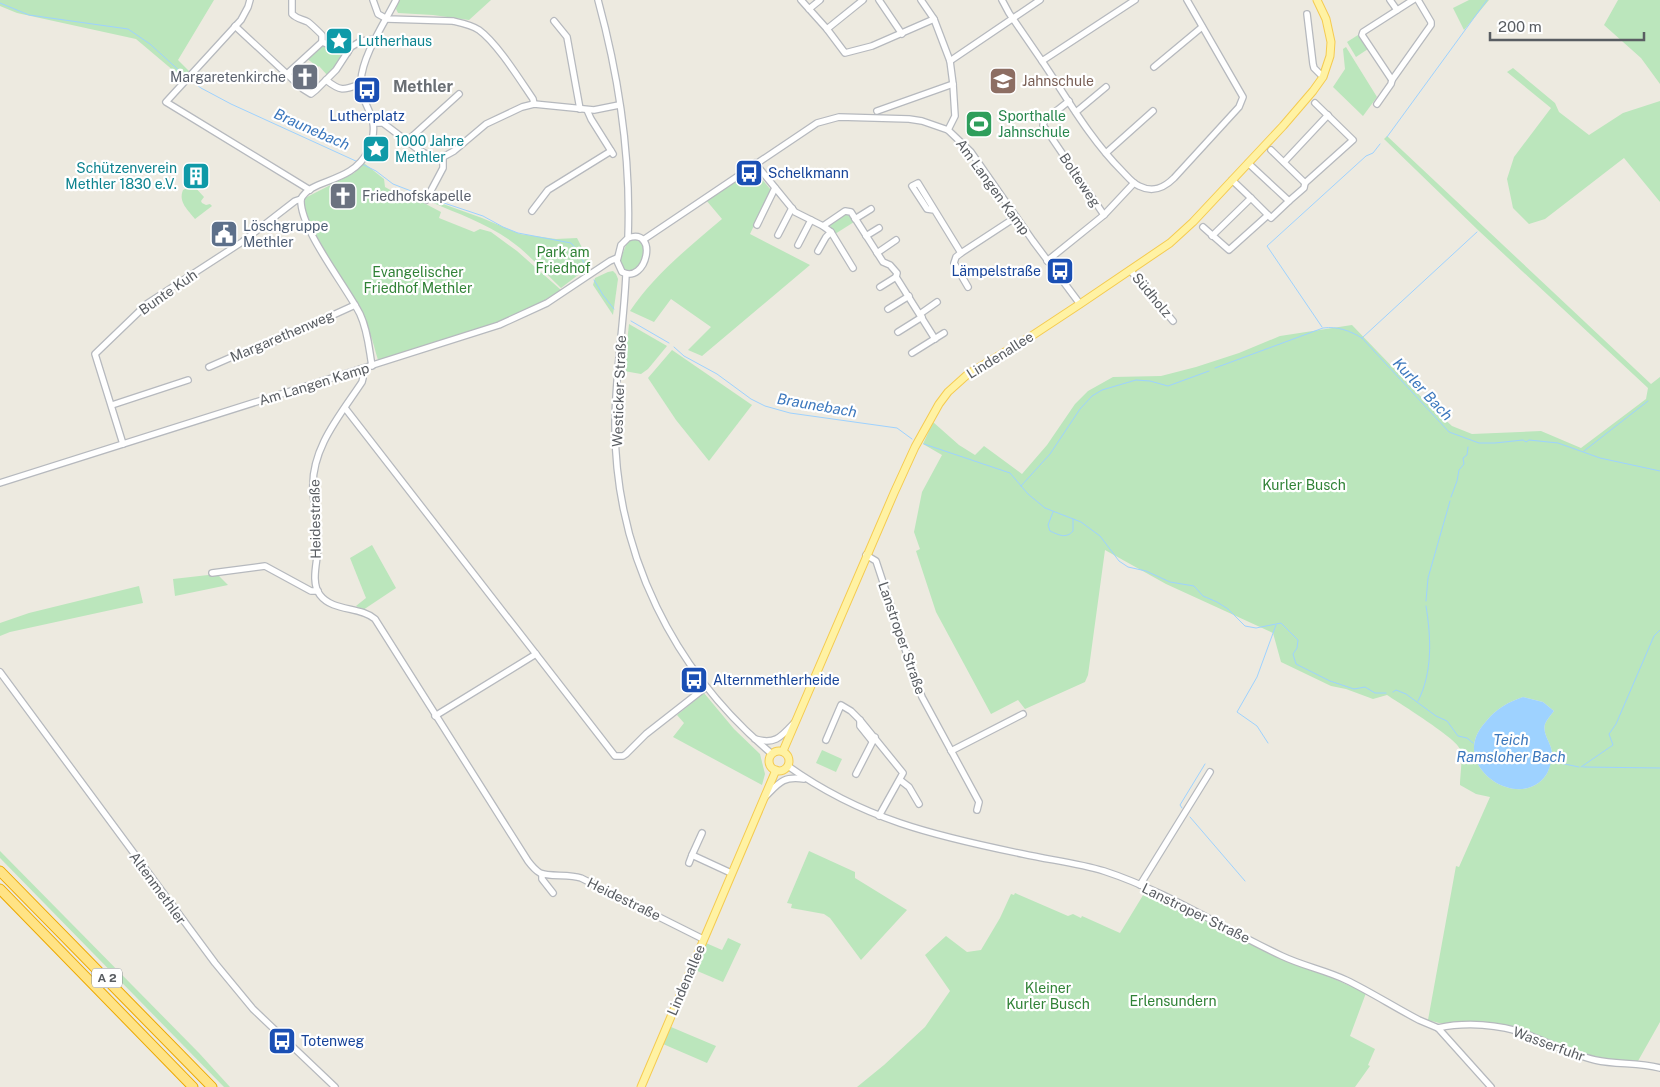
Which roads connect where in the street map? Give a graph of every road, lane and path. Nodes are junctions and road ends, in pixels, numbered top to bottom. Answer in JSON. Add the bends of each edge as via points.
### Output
{"nodes":[{"id":1,"x":250,"y":0,"type":"edge"},
{"id":2,"x":292,"y":0,"type":"edge"},
{"id":3,"x":373,"y":0,"type":"edge"},
{"id":4,"x":396,"y":0,"type":"edge"},
{"id":5,"x":598,"y":0,"type":"edge"},
{"id":6,"x":801,"y":0,"type":"edge"},
{"id":7,"x":820,"y":0,"type":"edge"},
{"id":8,"x":863,"y":0,"type":"edge"},
{"id":9,"x":879,"y":0,"type":"edge"},
{"id":10,"x":921,"y":0,"type":"edge"},
{"id":11,"x":1002,"y":0,"type":"edge"},
{"id":12,"x":1040,"y":0,"type":"edge"},
{"id":13,"x":1135,"y":0,"type":"edge"},
{"id":14,"x":1186,"y":0,"type":"edge"},
{"id":15,"x":1317,"y":0,"type":"edge"},
{"id":16,"x":1390,"y":0,"type":"edge"},
{"id":17,"x":1413,"y":0,"type":"edge"},
{"id":18,"x":1418,"y":0,"type":"edge"},
{"id":19,"x":809,"y":9,"type":"junction"},
{"id":20,"x":1397,"y":10,"type":"junction"},
{"id":21,"x":1307,"y":14,"type":"dead end"},
{"id":22,"x":387,"y":19,"type":"junction"},
{"id":23,"x":1013,"y":19,"type":"junction"},
{"id":24,"x":934,"y":20,"type":"junction"},
{"id":25,"x":554,"y":22,"type":"dead end"},
{"id":26,"x":235,"y":26,"type":"junction"},
{"id":27,"x":1202,"y":27,"type":"junction"},
{"id":28,"x":828,"y":29,"type":"junction"},
{"id":29,"x":902,"y":34,"type":"junction"},
{"id":30,"x":376,"y":39,"type":"junction"},
{"id":31,"x":322,"y":42,"type":"junction"},
{"id":32,"x":348,"y":52,"type":"junction"},
{"id":33,"x":950,"y":60,"type":"junction"},
{"id":34,"x":1042,"y":61,"type":"junction"},
{"id":35,"x":1154,"y":67,"type":"dead end"},
{"id":36,"x":287,"y":74,"type":"junction"},
{"id":37,"x":1323,"y":77,"type":"junction"},
{"id":38,"x":326,"y":80,"type":"junction"},
{"id":39,"x":1392,"y":80,"type":"junction"},
{"id":40,"x":361,"y":84,"type":"junction"},
{"id":41,"x":954,"y":84,"type":"junction"},
{"id":42,"x":1106,"y":87,"type":"dead end"},
{"id":43,"x":459,"y":94,"type":"dead end"},
{"id":44,"x":1069,"y":102,"type":"junction"},
{"id":45,"x":534,"y":104,"type":"junction"},
{"id":46,"x":1315,"y":104,"type":"dead end"},
{"id":47,"x":1377,"y":104,"type":"dead end"},
{"id":48,"x":619,"y":105,"type":"junction"},
{"id":49,"x":580,"y":109,"type":"junction"},
{"id":50,"x":587,"y":110,"type":"junction"},
{"id":51,"x":877,"y":111,"type":"dead end"},
{"id":52,"x":1153,"y":111,"type":"dead end"},
{"id":53,"x":1076,"y":112,"type":"junction"},
{"id":54,"x":1328,"y":115,"type":"junction"},
{"id":55,"x":374,"y":124,"type":"junction"},
{"id":56,"x":948,"y":130,"type":"junction"},
{"id":57,"x":406,"y":142,"type":"junction"},
{"id":58,"x":1271,"y":150,"type":"dead end"},
{"id":59,"x":1106,"y":153,"type":"junction"},
{"id":60,"x":443,"y":157,"type":"junction"},
{"id":61,"x":1284,"y":162,"type":"junction"},
{"id":62,"x":755,"y":163,"type":"junction"},
{"id":63,"x":1248,"y":163,"type":"junction"},
{"id":64,"x":1232,"y":180,"type":"junction"},
{"id":65,"x":1305,"y":182,"type":"junction"},
{"id":66,"x":1134,"y":183,"type":"junction"},
{"id":67,"x":775,"y":188,"type":"junction"},
{"id":68,"x":310,"y":190,"type":"junction"},
{"id":69,"x":1251,"y":198,"type":"junction"},
{"id":70,"x":301,"y":199,"type":"junction"},
{"id":71,"x":426,"y":200,"type":"dead end"},
{"id":72,"x":1289,"y":201,"type":"junction"},
{"id":73,"x":792,"y":208,"type":"junction"},
{"id":74,"x":871,"y":209,"type":"dead end"},
{"id":75,"x":934,"y":210,"type":"junction"},
{"id":76,"x":532,"y":212,"type":"dead end"},
{"id":77,"x":1104,"y":215,"type":"junction"},
{"id":78,"x":1268,"y":215,"type":"junction"},
{"id":79,"x":1016,"y":218,"type":"junction"},
{"id":80,"x":856,"y":219,"type":"junction"},
{"id":81,"x":810,"y":220,"type":"junction"},
{"id":82,"x":757,"y":225,"type":"dead end"},
{"id":83,"x":824,"y":226,"type":"junction"},
{"id":84,"x":1203,"y":227,"type":"dead end"},
{"id":85,"x":879,"y":228,"type":"dead end"},
{"id":86,"x":831,"y":232,"type":"junction"},
{"id":87,"x":778,"y":235,"type":"dead end"},
{"id":88,"x":866,"y":236,"type":"junction"},
{"id":89,"x":1212,"y":236,"type":"junction"},
{"id":90,"x":628,"y":238,"type":"junction"},
{"id":91,"x":643,"y":240,"type":"junction"},
{"id":92,"x":896,"y":240,"type":"dead end"},
{"id":93,"x":798,"y":245,"type":"dead end"},
{"id":94,"x":818,"y":251,"type":"dead end"},
{"id":95,"x":877,"y":253,"type":"junction"},
{"id":96,"x":961,"y":253,"type":"junction"},
{"id":97,"x":617,"y":258,"type":"junction"},
{"id":98,"x":1047,"y":261,"type":"junction"},
{"id":99,"x":853,"y":268,"type":"dead end"},
{"id":100,"x":1130,"y":270,"type":"junction"},
{"id":101,"x":626,"y":274,"type":"junction"},
{"id":102,"x":896,"y":277,"type":"junction"},
{"id":103,"x":880,"y":287,"type":"dead end"},
{"id":104,"x":968,"y":287,"type":"dead end"},
{"id":105,"x":908,"y":296,"type":"junction"},
{"id":106,"x":937,"y":302,"type":"dead end"},
{"id":107,"x":1080,"y":304,"type":"junction"},
{"id":108,"x":355,"y":305,"type":"junction"},
{"id":109,"x":888,"y":309,"type":"dead end"},
{"id":110,"x":921,"y":315,"type":"junction"},
{"id":111,"x":1173,"y":321,"type":"dead end"},
{"id":112,"x":898,"y":332,"type":"dead end"},
{"id":113,"x":944,"y":333,"type":"dead end"},
{"id":114,"x":935,"y":339,"type":"junction"},
{"id":115,"x":912,"y":353,"type":"dead end"},
{"id":116,"x":372,"y":366,"type":"junction"},
{"id":117,"x":209,"y":367,"type":"dead end"},
{"id":118,"x":362,"y":370,"type":"junction"},
{"id":119,"x":188,"y":380,"type":"dead end"},
{"id":120,"x":112,"y":405,"type":"junction"},
{"id":121,"x":345,"y":408,"type":"junction"},
{"id":122,"x":123,"y":444,"type":"junction"},
{"id":123,"x":0,"y":483,"type":"edge"},
{"id":124,"x":866,"y":555,"type":"junction"},
{"id":125,"x":212,"y":573,"type":"dead end"},
{"id":126,"x":318,"y":591,"type":"junction"},
{"id":127,"x":536,"y":654,"type":"junction"},
{"id":128,"x":0,"y":672,"type":"edge"},
{"id":129,"x":706,"y":687,"type":"junction"},
{"id":130,"x":1023,"y":714,"type":"dead end"},
{"id":131,"x":435,"y":716,"type":"junction"},
{"id":132,"x":796,"y":721,"type":"junction"},
{"id":133,"x":753,"y":738,"type":"junction"},
{"id":134,"x":874,"y":739,"type":"junction"},
{"id":135,"x":826,"y":740,"type":"dead end"},
{"id":136,"x":951,"y":751,"type":"junction"},
{"id":137,"x":783,"y":752,"type":"junction"},
{"id":138,"x":772,"y":754,"type":"junction"},
{"id":139,"x":788,"y":766,"type":"junction"},
{"id":140,"x":776,"y":770,"type":"junction"},
{"id":141,"x":1210,"y":772,"type":"dead end"},
{"id":142,"x":856,"y":774,"type":"dead end"},
{"id":143,"x":806,"y":779,"type":"junction"},
{"id":144,"x":900,"y":780,"type":"junction"},
{"id":145,"x":764,"y":798,"type":"junction"},
{"id":146,"x":919,"y":804,"type":"dead end"},
{"id":147,"x":976,"y":810,"type":"dead end"},
{"id":148,"x":879,"y":816,"type":"junction"},
{"id":149,"x":702,"y":832,"type":"dead end"},
{"id":150,"x":692,"y":855,"type":"junction"},
{"id":151,"x":689,"y":863,"type":"dead end"},
{"id":152,"x":0,"y":871,"type":"edge"},
{"id":153,"x":732,"y":873,"type":"junction"},
{"id":154,"x":542,"y":874,"type":"junction"},
{"id":155,"x":1140,"y":885,"type":"junction"},
{"id":156,"x":0,"y":889,"type":"edge"},
{"id":157,"x":553,"y":893,"type":"dead end"},
{"id":158,"x":703,"y":938,"type":"junction"},
{"id":159,"x":1438,"y":1028,"type":"junction"},
{"id":160,"x":1660,"y":1068,"type":"edge"},
{"id":161,"x":193,"y":1087,"type":"edge"},
{"id":162,"x":212,"y":1087,"type":"edge"},
{"id":163,"x":335,"y":1087,"type":"edge"},
{"id":164,"x":641,"y":1087,"type":"edge"},
{"id":165,"x":1491,"y":1087,"type":"edge"}],
"edges":[{"from":1,"to":26,"type":"street","via":[[245,14]]},
{"from":2,"to":31,"type":"street","via":[[292,14],[319,32]]},
{"from":3,"to":22,"type":"street","via":[[378,14]]},
{"from":4,"to":22,"type":"street"},
{"from":5,"to":48,"type":"street"},
{"from":6,"to":19,"type":"street"},
{"from":7,"to":19,"type":"street"},
{"from":8,"to":28,"type":"street"},
{"from":9,"to":29,"type":"street"},
{"from":10,"to":24,"type":"street"},
{"from":11,"to":23,"type":"street"},
{"from":12,"to":23,"type":"street"},
{"from":13,"to":34,"type":"street"},
{"from":14,"to":27,"type":"street"},
{"from":15,"to":37,"type":"main road","via":[[1331,42]]},
{"from":16,"to":20,"type":"street"},
{"from":17,"to":20,"type":"street"},
{"from":18,"to":39,"type":"street","via":[[1431,25]]},
{"from":19,"to":28,"type":"street"},
{"from":20,"to":39,"type":"street","via":[[1362,35]]},
{"from":21,"to":37,"type":"street","via":[[1314,68]]},
{"from":22,"to":30,"type":"street"},
{"from":22,"to":45,"type":"street","via":[[453,21],[478,29]]},
{"from":23,"to":33,"type":"street"},
{"from":23,"to":34,"type":"street"},
{"from":24,"to":29,"type":"street"},
{"from":24,"to":33,"type":"street"},
{"from":25,"to":49,"type":"street","via":[[567,37]]},
{"from":26,"to":36,"type":"street"},
{"from":26,"to":68,"type":"street","via":[[166,102]]},
{"from":27,"to":35,"type":"street"},
{"from":27,"to":66,"type":"street","via":[[1242,94],[1239,108],[1168,184],[1148,189]]},
{"from":28,"to":29,"type":"street","via":[[847,54]]},
{"from":30,"to":32,"type":"street","via":[[356,43]]},
{"from":30,"to":40,"type":"street","via":[[364,65]]},
{"from":31,"to":32,"type":"street"},
{"from":31,"to":36,"type":"street"},
{"from":32,"to":38,"type":"street"},
{"from":33,"to":41,"type":"street"},
{"from":34,"to":44,"type":"street"},
{"from":36,"to":38,"type":"street","via":[[311,94]]},
{"from":37,"to":63,"type":"main road","name":"Lindenallee"},
{"from":38,"to":40,"type":"street","via":[[338,89]]},
{"from":39,"to":47,"type":"street"},
{"from":40,"to":55,"type":"street"},
{"from":41,"to":51,"type":"street"},
{"from":41,"to":56,"type":"street","via":[[954,116]]},
{"from":42,"to":53,"type":"street"},
{"from":43,"to":57,"type":"street"},
{"from":44,"to":53,"type":"street"},
{"from":44,"to":77,"type":"street","name":"Bolteweg","via":[[1043,125]]},
{"from":45,"to":49,"type":"street"},
{"from":45,"to":60,"type":"street","via":[[486,124]]},
{"from":46,"to":54,"type":"street"},
{"from":48,"to":50,"type":"street"},
{"from":48,"to":90,"type":"street","via":[[627,166]]},
{"from":49,"to":50,"type":"street"},
{"from":50,"to":76,"type":"street","via":[[612,152],[548,190]]},
{"from":52,"to":59,"type":"street"},
{"from":53,"to":59,"type":"street"},
{"from":54,"to":61,"type":"street"},
{"from":54,"to":65,"type":"street","via":[[1353,140]]},
{"from":55,"to":57,"type":"street","via":[[383,123]]},
{"from":55,"to":68,"type":"street","via":[[371,143],[360,163],[350,172]]},
{"from":56,"to":62,"type":"street","name":"Am Langen Kamp","via":[[922,121],[831,118],[805,130]]},
{"from":56,"to":79,"type":"street","name":"Am Langen Kamp","via":[[968,148]]},
{"from":57,"to":60,"type":"street","via":[[430,156]]},
{"from":58,"to":61,"type":"street"},
{"from":59,"to":66,"type":"street"},
{"from":60,"to":71,"type":"street","via":[[443,168]]},
{"from":61,"to":65,"type":"street"},
{"from":62,"to":67,"type":"street"},
{"from":62,"to":91,"type":"street","name":"Am Langen Kamp"},
{"from":63,"to":64,"type":"main road","name":"Lindenallee"},
{"from":63,"to":72,"type":"street"},
{"from":64,"to":69,"type":"street"},
{"from":64,"to":100,"type":"main road","name":"Lindenallee","via":[[1181,234]]},
{"from":65,"to":72,"type":"street","via":[[1304,188]]},
{"from":66,"to":77,"type":"street"},
{"from":67,"to":73,"type":"street"},
{"from":67,"to":82,"type":"street"},
{"from":68,"to":70,"type":"street"},
{"from":69,"to":78,"type":"street"},
{"from":69,"to":89,"type":"street"},
{"from":70,"to":108,"type":"street","via":[[311,231]]},
{"from":70,"to":120,"type":"street","name":"Bunte Kuh","via":[[148,303],[95,354]]},
{"from":72,"to":78,"type":"street","via":[[1271,218]]},
{"from":73,"to":81,"type":"street"},
{"from":73,"to":87,"type":"street"},
{"from":74,"to":80,"type":"street"},
{"from":75,"to":75,"type":"street","via":[[918,183],[912,186],[927,208]]},
{"from":75,"to":96,"type":"street"},
{"from":77,"to":98,"type":"street"},
{"from":78,"to":89,"type":"street","via":[[1230,249],[1226,250]]},
{"from":79,"to":96,"type":"street"},
{"from":79,"to":98,"type":"street","name":"Am Langen Kamp"},
{"from":80,"to":83,"type":"street","via":[[847,210]]},
{"from":80,"to":88,"type":"street"},
{"from":81,"to":83,"type":"street"},
{"from":81,"to":93,"type":"street"},
{"from":83,"to":86,"type":"street"},
{"from":84,"to":89,"type":"street"},
{"from":85,"to":88,"type":"street"},
{"from":86,"to":94,"type":"street"},
{"from":86,"to":99,"type":"street"},
{"from":88,"to":95,"type":"street"},
{"from":90,"to":91,"type":"street","via":[[637,236]]},
{"from":90,"to":97,"type":"street","via":[[621,245]]},
{"from":91,"to":101,"type":"street","via":[[648,252],[642,266],[634,273]]},
{"from":92,"to":95,"type":"street"},
{"from":95,"to":102,"type":"street","via":[[883,262],[894,268]]},
{"from":96,"to":104,"type":"street","via":[[954,262]]},
{"from":97,"to":101,"type":"street","via":[[619,268]]},
{"from":97,"to":116,"type":"street","name":"Am Langen Kamp","via":[[565,293],[522,316]]},
{"from":98,"to":107,"type":"street","name":"Am Langen Kamp"},
{"from":100,"to":107,"type":"main road","name":"Lindenallee"},
{"from":100,"to":111,"type":"street","name":"Südholz"},
{"from":101,"to":129,"type":"street","name":"Westicker Straße","via":[[614,425],[622,507],[642,576],[658,613],[677,647]]},
{"from":102,"to":103,"type":"street"},
{"from":102,"to":105,"type":"street"},
{"from":105,"to":109,"type":"street"},
{"from":105,"to":110,"type":"street"},
{"from":106,"to":110,"type":"street"},
{"from":107,"to":124,"type":"main road","name":"Lindenallee","via":[[968,374],[943,398],[915,447]]},
{"from":108,"to":116,"type":"street","via":[[366,331]]},
{"from":108,"to":117,"type":"street","name":"Margarethenweg","via":[[252,352]]},
{"from":110,"to":112,"type":"street"},
{"from":110,"to":114,"type":"street"},
{"from":113,"to":114,"type":"street"},
{"from":114,"to":115,"type":"street"},
{"from":116,"to":118,"type":"street","name":"Am Langen Kamp"},
{"from":118,"to":121,"type":"street","name":"Heidestraße","via":[[362,382]]},
{"from":118,"to":122,"type":"street","name":"Am Langen Kamp"},
{"from":119,"to":120,"type":"street"},
{"from":120,"to":122,"type":"street","name":"Bunte Kuh"},
{"from":121,"to":126,"type":"street","name":"Heidestraße","via":[[322,447],[314,475]]},
{"from":121,"to":127,"type":"street"},
{"from":122,"to":123,"type":"street","name":"Am Langen Kamp"},
{"from":124,"to":132,"type":"main road","name":"Lindenallee"},
{"from":124,"to":136,"type":"street","name":"Lanstroper Straße","via":[[876,561],[919,689]]},
{"from":125,"to":126,"type":"street","via":[[265,566],[310,591]]},
{"from":126,"to":131,"type":"street","via":[[329,602],[375,619]]},
{"from":127,"to":129,"type":"street","via":[[619,757]]},
{"from":127,"to":131,"type":"street"},
{"from":128,"to":163,"type":"street","name":"Altenmethler","via":[[215,964],[253,1009]]},
{"from":129,"to":133,"type":"street","name":"Westicker Straße"},
{"from":130,"to":136,"type":"street"},
{"from":131,"to":154,"type":"street","via":[[528,861]]},
{"from":132,"to":133,"type":"street","via":[[774,740],[764,742]]},
{"from":132,"to":137,"type":"main road","name":"Lindenallee"},
{"from":133,"to":138,"type":"street","name":"Westicker Straße"},
{"from":134,"to":135,"type":"street","via":[[852,711],[840,706]]},
{"from":134,"to":142,"type":"street"},
{"from":134,"to":144,"type":"street","via":[[904,773]]},
{"from":136,"to":147,"type":"street","name":"Lanstroper Straße","via":[[980,802]]},
{"from":137,"to":138,"type":"main road"},
{"from":137,"to":139,"type":"main road","via":[[788,756]]},
{"from":138,"to":140,"type":"main road","via":[[770,763]]},
{"from":139,"to":140,"type":"main road"},
{"from":139,"to":143,"type":"street","name":"Lanstroper Straße"},
{"from":140,"to":145,"type":"main road","name":"Lindenallee"},
{"from":141,"to":155,"type":"street"},
{"from":143,"to":145,"type":"street","name":"Lindenallee","via":[[783,780]]},
{"from":143,"to":148,"type":"street","name":"Lanstroper Straße"},
{"from":144,"to":146,"type":"street","via":[[908,786]]},
{"from":144,"to":148,"type":"street"},
{"from":145,"to":153,"type":"main road","name":"Lindenallee"},
{"from":148,"to":155,"type":"street","name":"Lanstroper Straße","via":[[911,828],[1103,871]]},
{"from":149,"to":150,"type":"street"},
{"from":150,"to":151,"type":"street"},
{"from":150,"to":153,"type":"street"},
{"from":152,"to":162,"type":"highway","number":"A 2"},
{"from":153,"to":158,"type":"main road","name":"Lindenallee"},
{"from":154,"to":157,"type":"street","via":[[542,879]]},
{"from":154,"to":158,"type":"street","name":"Heidestraße","via":[[581,878]]},
{"from":155,"to":159,"type":"street","name":"Lanstroper Straße","via":[[1176,900],[1283,956],[1344,979]]},
{"from":156,"to":161,"type":"highway","number":"A 2"},
{"from":158,"to":164,"type":"main road","name":"Lindenallee"},
{"from":159,"to":160,"type":"street","name":"Wasserfuhr","via":[[1462,1025],[1505,1028],[1593,1060]]},
{"from":159,"to":165,"type":"street","name":"Lanstroper Straße"}]}
